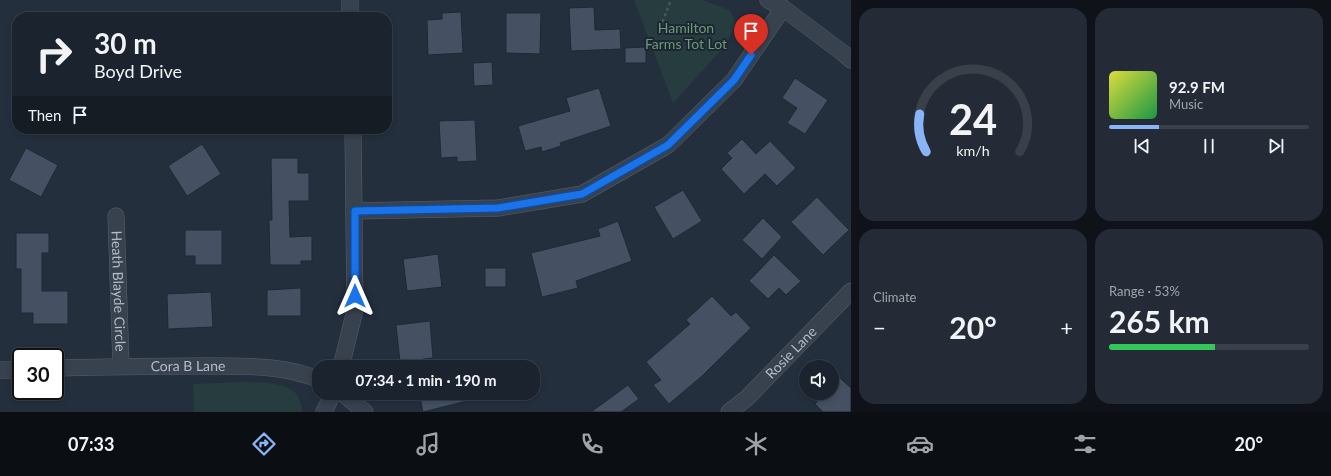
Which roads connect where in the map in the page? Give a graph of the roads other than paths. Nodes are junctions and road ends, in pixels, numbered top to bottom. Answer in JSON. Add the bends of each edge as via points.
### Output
{"nodes":[{"id":1,"x":350,"y":0,"type":"edge"},
{"id":2,"x":768,"y":0,"type":"edge"},
{"id":3,"x":783,"y":8,"type":"junction"},
{"id":4,"x":350,"y":12,"type":"edge"},
{"id":5,"x":851,"y":60,"type":"edge"},
{"id":6,"x":353,"y":134,"type":"edge"},
{"id":7,"x":355,"y":211,"type":"junction"},
{"id":8,"x":116,"y":216,"type":"dead end"},
{"id":9,"x":851,"y":291,"type":"edge"},
{"id":10,"x":343,"y":360,"type":"edge"},
{"id":11,"x":121,"y":366,"type":"junction"},
{"id":12,"x":64,"y":368,"type":"edge"},
{"id":13,"x":0,"y":370,"type":"edge"},
{"id":14,"x":12,"y":370,"type":"edge"},
{"id":15,"x":312,"y":377,"type":"edge"},
{"id":16,"x":330,"y":400,"type":"edge"},
{"id":17,"x":350,"y":400,"type":"edge"},
{"id":18,"x":324,"y":412,"type":"edge"},
{"id":19,"x":365,"y":412,"type":"edge"},
{"id":20,"x":729,"y":412,"type":"edge"}],
"edges":[{"from":1,"to":4,"type":"street"},
{"from":2,"to":3,"type":"street"},
{"from":3,"to":5,"type":"street"},
{"from":3,"to":7,"type":"street","via":[[734,80],[668,145],[582,194],[498,208]]},
{"from":6,"to":7,"type":"street"},
{"from":7,"to":10,"type":"street","via":[[355,310]]},
{"from":8,"to":11,"type":"street","name":"Heath Blayde Circle"},
{"from":9,"to":20,"type":"street","name":"Rosie Lane","via":[[747,398]]},
{"from":11,"to":12,"type":"street","name":"Cora B Lane"},
{"from":11,"to":15,"type":"street","name":"Cora B Lane","via":[[260,366]]},
{"from":13,"to":14,"type":"street"},
{"from":16,"to":18,"type":"street"},
{"from":17,"to":19,"type":"street"}]}
